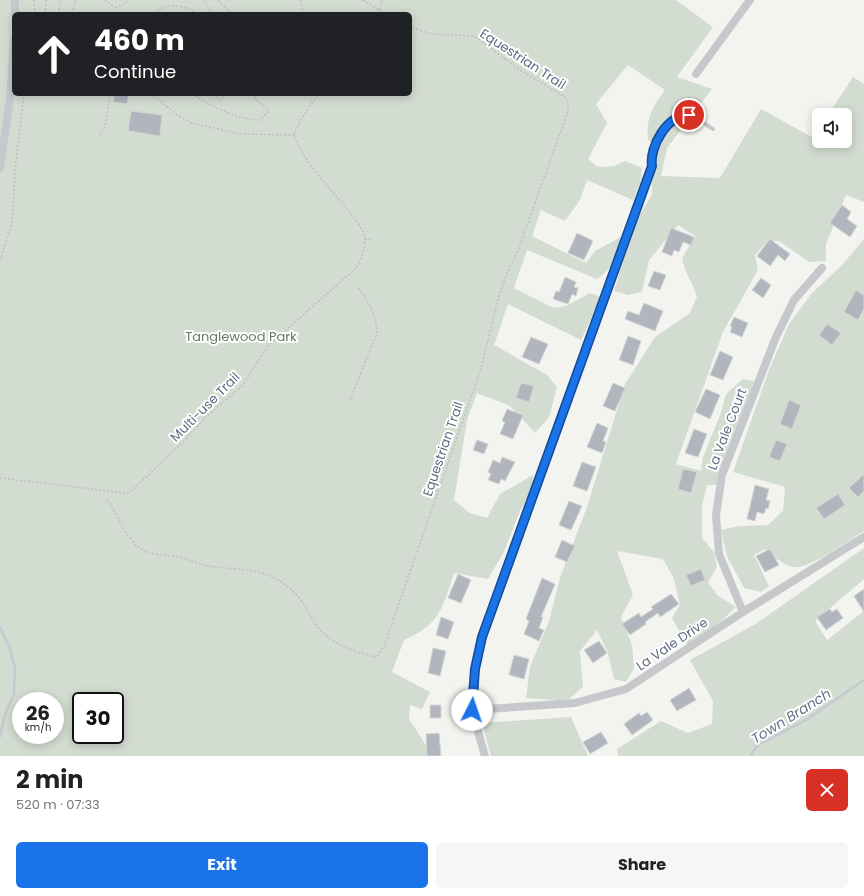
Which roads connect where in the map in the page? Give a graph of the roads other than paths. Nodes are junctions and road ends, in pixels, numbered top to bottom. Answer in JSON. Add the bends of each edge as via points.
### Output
{"nodes":[{"id":1,"x":15,"y":0,"type":"edge"},
{"id":2,"x":750,"y":0,"type":"edge"},
{"id":3,"x":15,"y":12,"type":"edge"},
{"id":4,"x":12,"y":70,"type":"edge"},
{"id":5,"x":696,"y":74,"type":"dead end"},
{"id":6,"x":713,"y":129,"type":"dead end"},
{"id":7,"x":652,"y":166,"type":"joint"},
{"id":8,"x":0,"y":168,"type":"edge"},
{"id":9,"x":822,"y":268,"type":"dead end"},
{"id":10,"x":864,"y":537,"type":"edge"},
{"id":11,"x":743,"y":612,"type":"junction"},
{"id":12,"x":472,"y":710,"type":"junction"},
{"id":13,"x":485,"y":756,"type":"edge"}],
"edges":[{"from":1,"to":3,"type":"street"},
{"from":2,"to":5,"type":"street"},
{"from":4,"to":8,"type":"street"},
{"from":6,"to":7,"type":"lane","via":[[689,115],[680,115],[672,121],[654,148]]},
{"from":7,"to":12,"type":"street","via":[[482,637],[475,669]]},
{"from":9,"to":11,"type":"street","name":"La Vale Court","via":[[794,300],[776,337],[722,475],[716,515],[719,554]]},
{"from":10,"to":11,"type":"street","name":"La Vale Drive"},
{"from":11,"to":12,"type":"street","name":"La Vale Drive","via":[[626,689],[575,703]]},
{"from":12,"to":13,"type":"street"}]}
